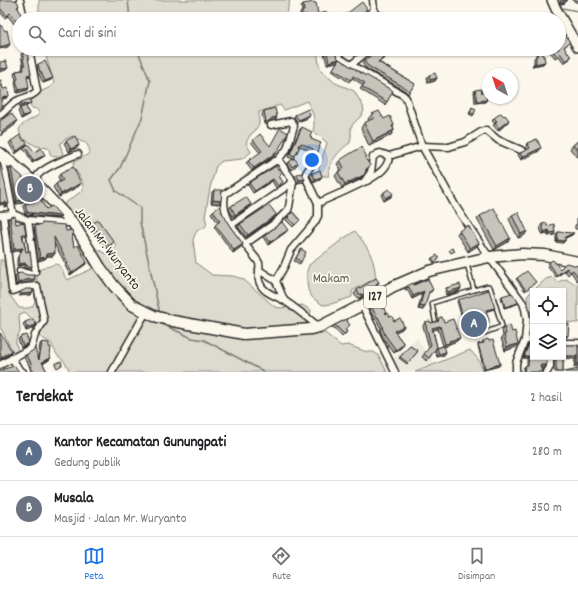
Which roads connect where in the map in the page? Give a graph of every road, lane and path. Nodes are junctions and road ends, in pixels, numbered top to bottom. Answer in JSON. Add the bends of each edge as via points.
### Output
{"nodes":[{"id":1,"x":20,"y":0,"type":"edge"},
{"id":2,"x":373,"y":0,"type":"edge"},
{"id":3,"x":552,"y":0,"type":"edge"},
{"id":4,"x":374,"y":10,"type":"joint"},
{"id":5,"x":23,"y":12,"type":"edge"},
{"id":6,"x":372,"y":12,"type":"edge"},
{"id":7,"x":558,"y":12,"type":"edge"},
{"id":8,"x":566,"y":26,"type":"edge"},
{"id":9,"x":578,"y":47,"type":"edge"},
{"id":10,"x":30,"y":56,"type":"edge"},
{"id":11,"x":339,"y":56,"type":"edge"},
{"id":12,"x":362,"y":56,"type":"edge"},
{"id":13,"x":351,"y":65,"type":"junction"},
{"id":14,"x":0,"y":115,"type":"edge"},
{"id":15,"x":271,"y":125,"type":"dead end"},
{"id":16,"x":422,"y":146,"type":"junction"},
{"id":17,"x":521,"y":150,"type":"dead end"},
{"id":18,"x":0,"y":153,"type":"edge"},
{"id":19,"x":78,"y":154,"type":"dead end"},
{"id":20,"x":389,"y":156,"type":"junction"},
{"id":21,"x":309,"y":158,"type":"dead end"},
{"id":22,"x":277,"y":161,"type":"junction"},
{"id":23,"x":292,"y":182,"type":"junction"},
{"id":24,"x":364,"y":182,"type":"junction"},
{"id":25,"x":36,"y":184,"type":"junction"},
{"id":26,"x":318,"y":203,"type":"junction"},
{"id":27,"x":13,"y":214,"type":"junction"},
{"id":28,"x":2,"y":215,"type":"edge"},
{"id":29,"x":28,"y":220,"type":"junction"},
{"id":30,"x":73,"y":223,"type":"junction"},
{"id":31,"x":231,"y":225,"type":"junction"},
{"id":32,"x":245,"y":244,"type":"junction"},
{"id":33,"x":489,"y":257,"type":"junction"},
{"id":34,"x":466,"y":262,"type":"junction"},
{"id":35,"x":578,"y":262,"type":"edge"},
{"id":36,"x":260,"y":270,"type":"junction"},
{"id":37,"x":20,"y":271,"type":"dead end"},
{"id":38,"x":276,"y":281,"type":"junction"},
{"id":39,"x":474,"y":290,"type":"junction"},
{"id":40,"x":284,"y":300,"type":"junction"},
{"id":41,"x":362,"y":305,"type":"junction"},
{"id":42,"x":150,"y":314,"type":"junction"},
{"id":43,"x":435,"y":320,"type":"edge"},
{"id":44,"x":319,"y":327,"type":"junction"},
{"id":45,"x":479,"y":335,"type":"dead end"},
{"id":46,"x":525,"y":340,"type":"junction"},
{"id":47,"x":530,"y":341,"type":"edge"},
{"id":48,"x":566,"y":343,"type":"edge"},
{"id":49,"x":578,"y":343,"type":"edge"},
{"id":50,"x":12,"y":358,"type":"junction"},
{"id":51,"x":550,"y":360,"type":"edge"},
{"id":52,"x":0,"y":365,"type":"edge"},
{"id":53,"x":24,"y":372,"type":"edge"},
{"id":54,"x":112,"y":372,"type":"edge"},
{"id":55,"x":395,"y":372,"type":"edge"},
{"id":56,"x":516,"y":372,"type":"edge"},
{"id":57,"x":547,"y":372,"type":"edge"}],
"edges":[{"from":1,"to":5,"type":"street"},
{"from":2,"to":4,"type":"street"},
{"from":3,"to":7,"type":"main road"},
{"from":4,"to":6,"type":"street"},
{"from":8,"to":9,"type":"main road"},
{"from":10,"to":14,"type":"street","via":[[38,91],[14,103]]},
{"from":11,"to":13,"type":"street"},
{"from":12,"to":13,"type":"street"},
{"from":13,"to":16,"type":"street","via":[[405,97]]},
{"from":15,"to":22,"type":"street","via":[[291,121],[294,126],[287,149]]},
{"from":16,"to":17,"type":"street","via":[[456,145],[486,130],[498,140]]},
{"from":16,"to":20,"type":"street"},
{"from":16,"to":33,"type":"street","via":[[456,207]]},
{"from":18,"to":25,"type":"main road","name":"Jalan Mr. Wuryanto","number":"127"},
{"from":18,"to":27,"type":"street"},
{"from":19,"to":25,"type":"street","via":[[44,170],[36,178]]},
{"from":20,"to":24,"type":"street","via":[[386,166]]},
{"from":20,"to":24,"type":"street","via":[[380,153],[373,157],[371,172]]},
{"from":21,"to":26,"type":"street","via":[[311,166],[306,176]]},
{"from":22,"to":23,"type":"street"},
{"from":22,"to":31,"type":"street","via":[[225,194],[224,208]]},
{"from":23,"to":31,"type":"street"},
{"from":23,"to":32,"type":"street","via":[[288,210],[276,223]]},
{"from":24,"to":26,"type":"street"},
{"from":25,"to":30,"type":"main road","name":"Jalan Mr. Wuryanto","number":"127"},
{"from":26,"to":38,"type":"street","via":[[318,216],[315,222],[291,250]]},
{"from":27,"to":28,"type":"street"},
{"from":27,"to":29,"type":"street"},
{"from":28,"to":50,"type":"street","via":[[12,290],[37,286],[44,320],[31,348]]},
{"from":29,"to":30,"type":"street"},
{"from":29,"to":37,"type":"street","via":[[35,272],[28,274]]},
{"from":30,"to":42,"type":"main road","name":"Jalan Mr. Wuryanto","number":"127","via":[[114,286],[132,305]]},
{"from":31,"to":32,"type":"street"},
{"from":32,"to":36,"type":"street"},
{"from":33,"to":34,"type":"main road","name":"Jalan Mr. Wuryanto","number":"127"},
{"from":33,"to":35,"type":"main road","name":"Jalan Mr. Wuryanto","number":"127","via":[[530,254]]},
{"from":33,"to":46,"type":"street","via":[[523,303],[527,320]]},
{"from":34,"to":39,"type":"lane"},
{"from":34,"to":41,"type":"main road","name":"Jalan Mr. Wuryanto","number":"127","via":[[429,271],[392,287]]},
{"from":36,"to":38,"type":"street"},
{"from":36,"to":40,"type":"street","via":[[258,276],[262,287],[268,293]]},
{"from":38,"to":40,"type":"street"},
{"from":39,"to":43,"type":"lane","via":[[432,303]]},
{"from":39,"to":45,"type":"lane","via":[[490,287],[502,326]]},
{"from":40,"to":44,"type":"street"},
{"from":41,"to":44,"type":"main road","name":"Jalan Mr. Wuryanto","number":"127"},
{"from":41,"to":55,"type":"street"},
{"from":42,"to":44,"type":"main road","name":"Jalan Mr. Wuryanto","number":"127","via":[[173,321],[244,334]]},
{"from":42,"to":54,"type":"street"},
{"from":46,"to":47,"type":"street"},
{"from":46,"to":56,"type":"street","via":[[516,363]]},
{"from":48,"to":49,"type":"street"},
{"from":50,"to":52,"type":"street"},
{"from":50,"to":53,"type":"street","via":[[20,371]]},
{"from":51,"to":57,"type":"street"}]}
